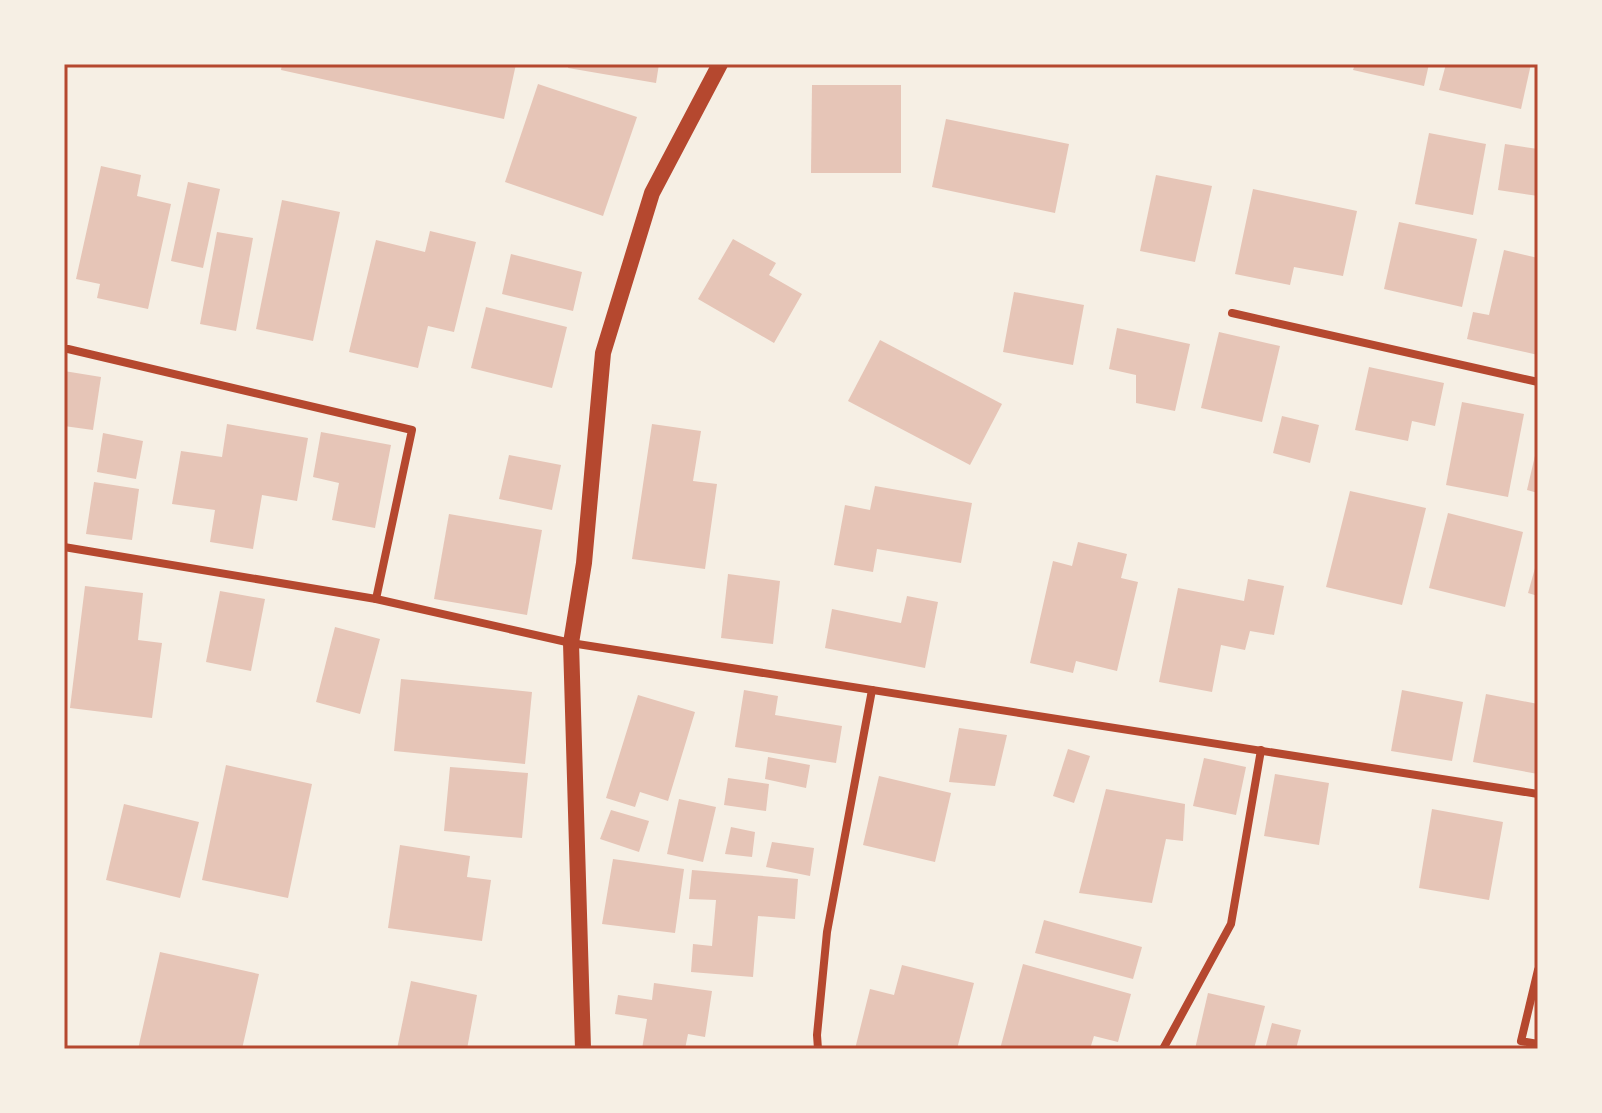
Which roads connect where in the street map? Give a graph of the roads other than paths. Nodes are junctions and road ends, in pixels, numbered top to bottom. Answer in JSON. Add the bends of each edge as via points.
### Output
{"nodes":[{"id":1,"x":720,"y":64,"type":"edge"},
{"id":2,"x":1232,"y":313,"type":"dead end"},
{"id":3,"x":68,"y":349,"type":"dead end"},
{"id":4,"x":1538,"y":382,"type":"edge"},
{"id":5,"x":64,"y":547,"type":"edge"},
{"id":6,"x":376,"y":599,"type":"junction"},
{"id":7,"x":571,"y":643,"type":"junction"},
{"id":8,"x":872,"y":690,"type":"junction"},
{"id":9,"x":1261,"y":750,"type":"junction"},
{"id":10,"x":1538,"y":794,"type":"edge"},
{"id":11,"x":1538,"y":970,"type":"edge"},
{"id":12,"x":1538,"y":1044,"type":"edge"},
{"id":13,"x":583,"y":1049,"type":"edge"},
{"id":14,"x":818,"y":1049,"type":"edge"},
{"id":15,"x":1163,"y":1049,"type":"edge"}],
"edges":[{"from":1,"to":7,"type":"main road","via":[[652,193],[603,353],[584,563]]},
{"from":2,"to":4,"type":"street"},
{"from":3,"to":6,"type":"street","via":[[412,430]]},
{"from":5,"to":6,"type":"street"},
{"from":6,"to":7,"type":"street"},
{"from":7,"to":8,"type":"street"},
{"from":7,"to":13,"type":"main road"},
{"from":8,"to":9,"type":"street"},
{"from":8,"to":14,"type":"street","via":[[827,932]]},
{"from":9,"to":10,"type":"street"},
{"from":9,"to":15,"type":"street","via":[[1231,924]]},
{"from":11,"to":12,"type":"street","via":[[1521,1041]]}]}
